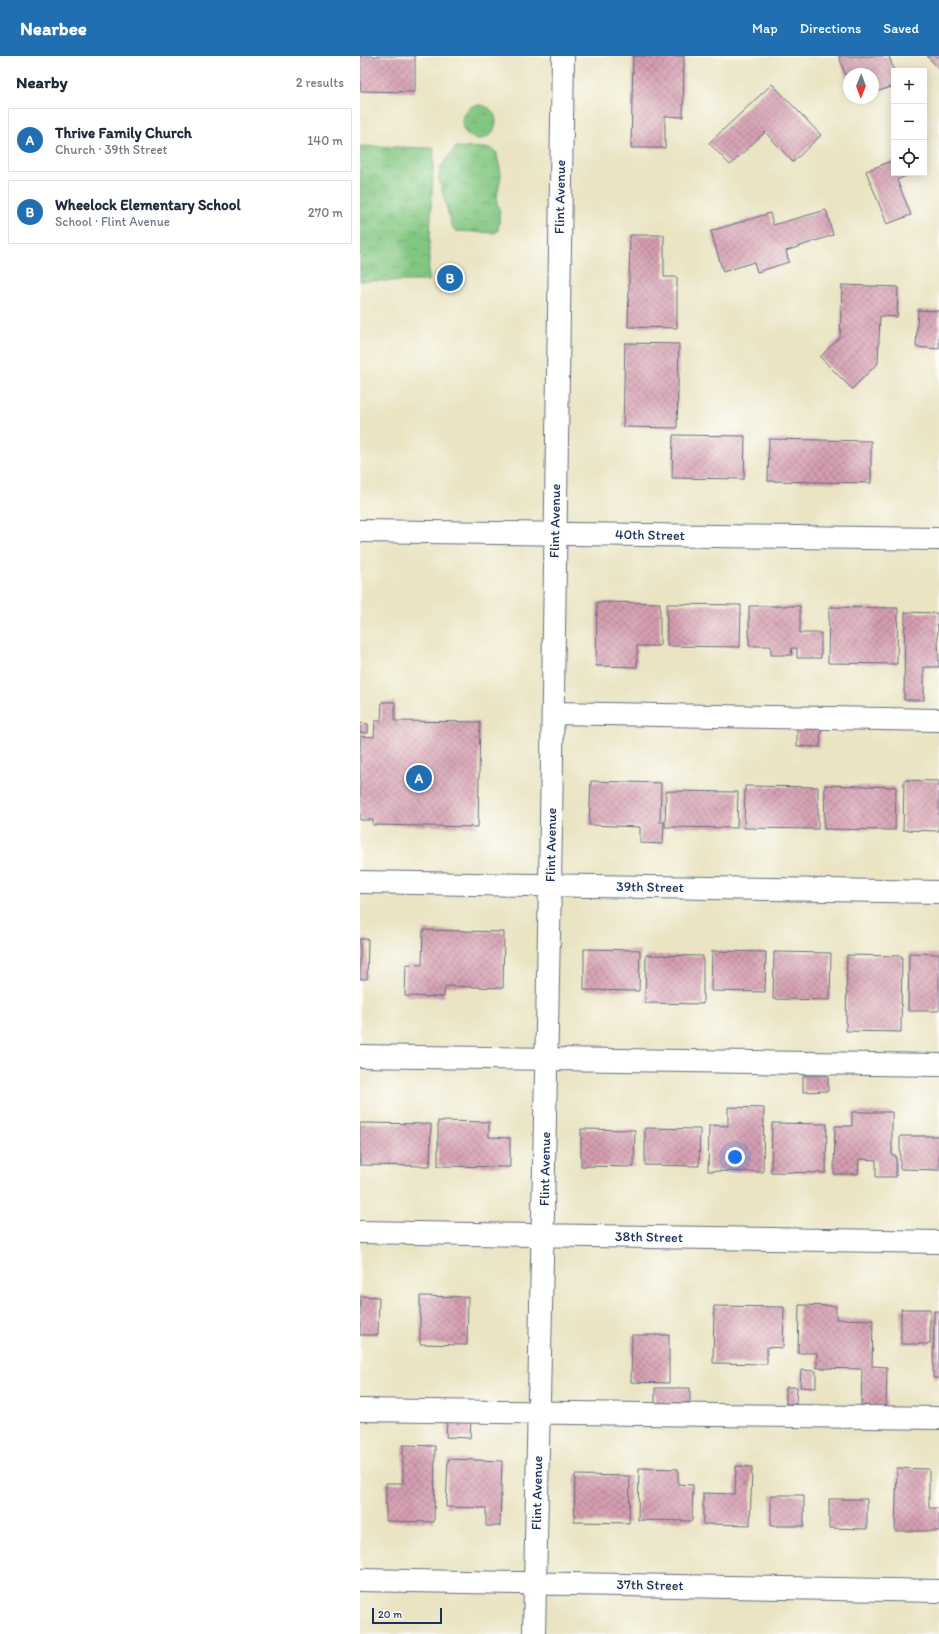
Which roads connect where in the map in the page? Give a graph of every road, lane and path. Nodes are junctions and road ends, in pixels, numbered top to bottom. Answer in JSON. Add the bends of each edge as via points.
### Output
{"nodes":[{"id":1,"x":562,"y":56,"type":"edge"},
{"id":2,"x":360,"y":531,"type":"edge"},
{"id":3,"x":555,"y":533,"type":"junction"},
{"id":4,"x":939,"y":540,"type":"edge"},
{"id":5,"x":553,"y":713,"type":"junction"},
{"id":6,"x":939,"y":720,"type":"edge"},
{"id":7,"x":360,"y":882,"type":"edge"},
{"id":8,"x":550,"y":885,"type":"junction"},
{"id":9,"x":939,"y":892,"type":"edge"},
{"id":10,"x":360,"y":1056,"type":"edge"},
{"id":11,"x":547,"y":1058,"type":"junction"},
{"id":12,"x":939,"y":1065,"type":"edge"},
{"id":13,"x":360,"y":1232,"type":"edge"},
{"id":14,"x":543,"y":1236,"type":"junction"},
{"id":15,"x":939,"y":1242,"type":"edge"},
{"id":16,"x":360,"y":1410,"type":"edge"},
{"id":17,"x":539,"y":1412,"type":"junction"},
{"id":18,"x":939,"y":1418,"type":"edge"},
{"id":19,"x":360,"y":1580,"type":"edge"},
{"id":20,"x":536,"y":1583,"type":"junction"},
{"id":21,"x":939,"y":1590,"type":"edge"},
{"id":22,"x":534,"y":1634,"type":"edge"}],
"edges":[{"from":1,"to":3,"type":"street","name":"Flint Avenue"},
{"from":2,"to":3,"type":"street","name":"40th Street"},
{"from":3,"to":4,"type":"street","name":"40th Street"},
{"from":3,"to":5,"type":"street","name":"Flint Avenue"},
{"from":5,"to":6,"type":"street"},
{"from":5,"to":8,"type":"street","name":"Flint Avenue"},
{"from":7,"to":8,"type":"street","name":"39th Street"},
{"from":8,"to":9,"type":"street","name":"39th Street"},
{"from":8,"to":11,"type":"street","name":"Flint Avenue"},
{"from":10,"to":11,"type":"street"},
{"from":11,"to":12,"type":"street"},
{"from":11,"to":14,"type":"street","name":"Flint Avenue"},
{"from":13,"to":14,"type":"street","name":"38th Street"},
{"from":14,"to":15,"type":"street","name":"38th Street"},
{"from":14,"to":17,"type":"street","name":"Flint Avenue"},
{"from":16,"to":17,"type":"street"},
{"from":17,"to":18,"type":"street"},
{"from":17,"to":20,"type":"street","name":"Flint Avenue"},
{"from":19,"to":20,"type":"street","name":"37th Street"},
{"from":20,"to":21,"type":"street","name":"37th Street"},
{"from":20,"to":22,"type":"street","name":"Flint Avenue"}]}
